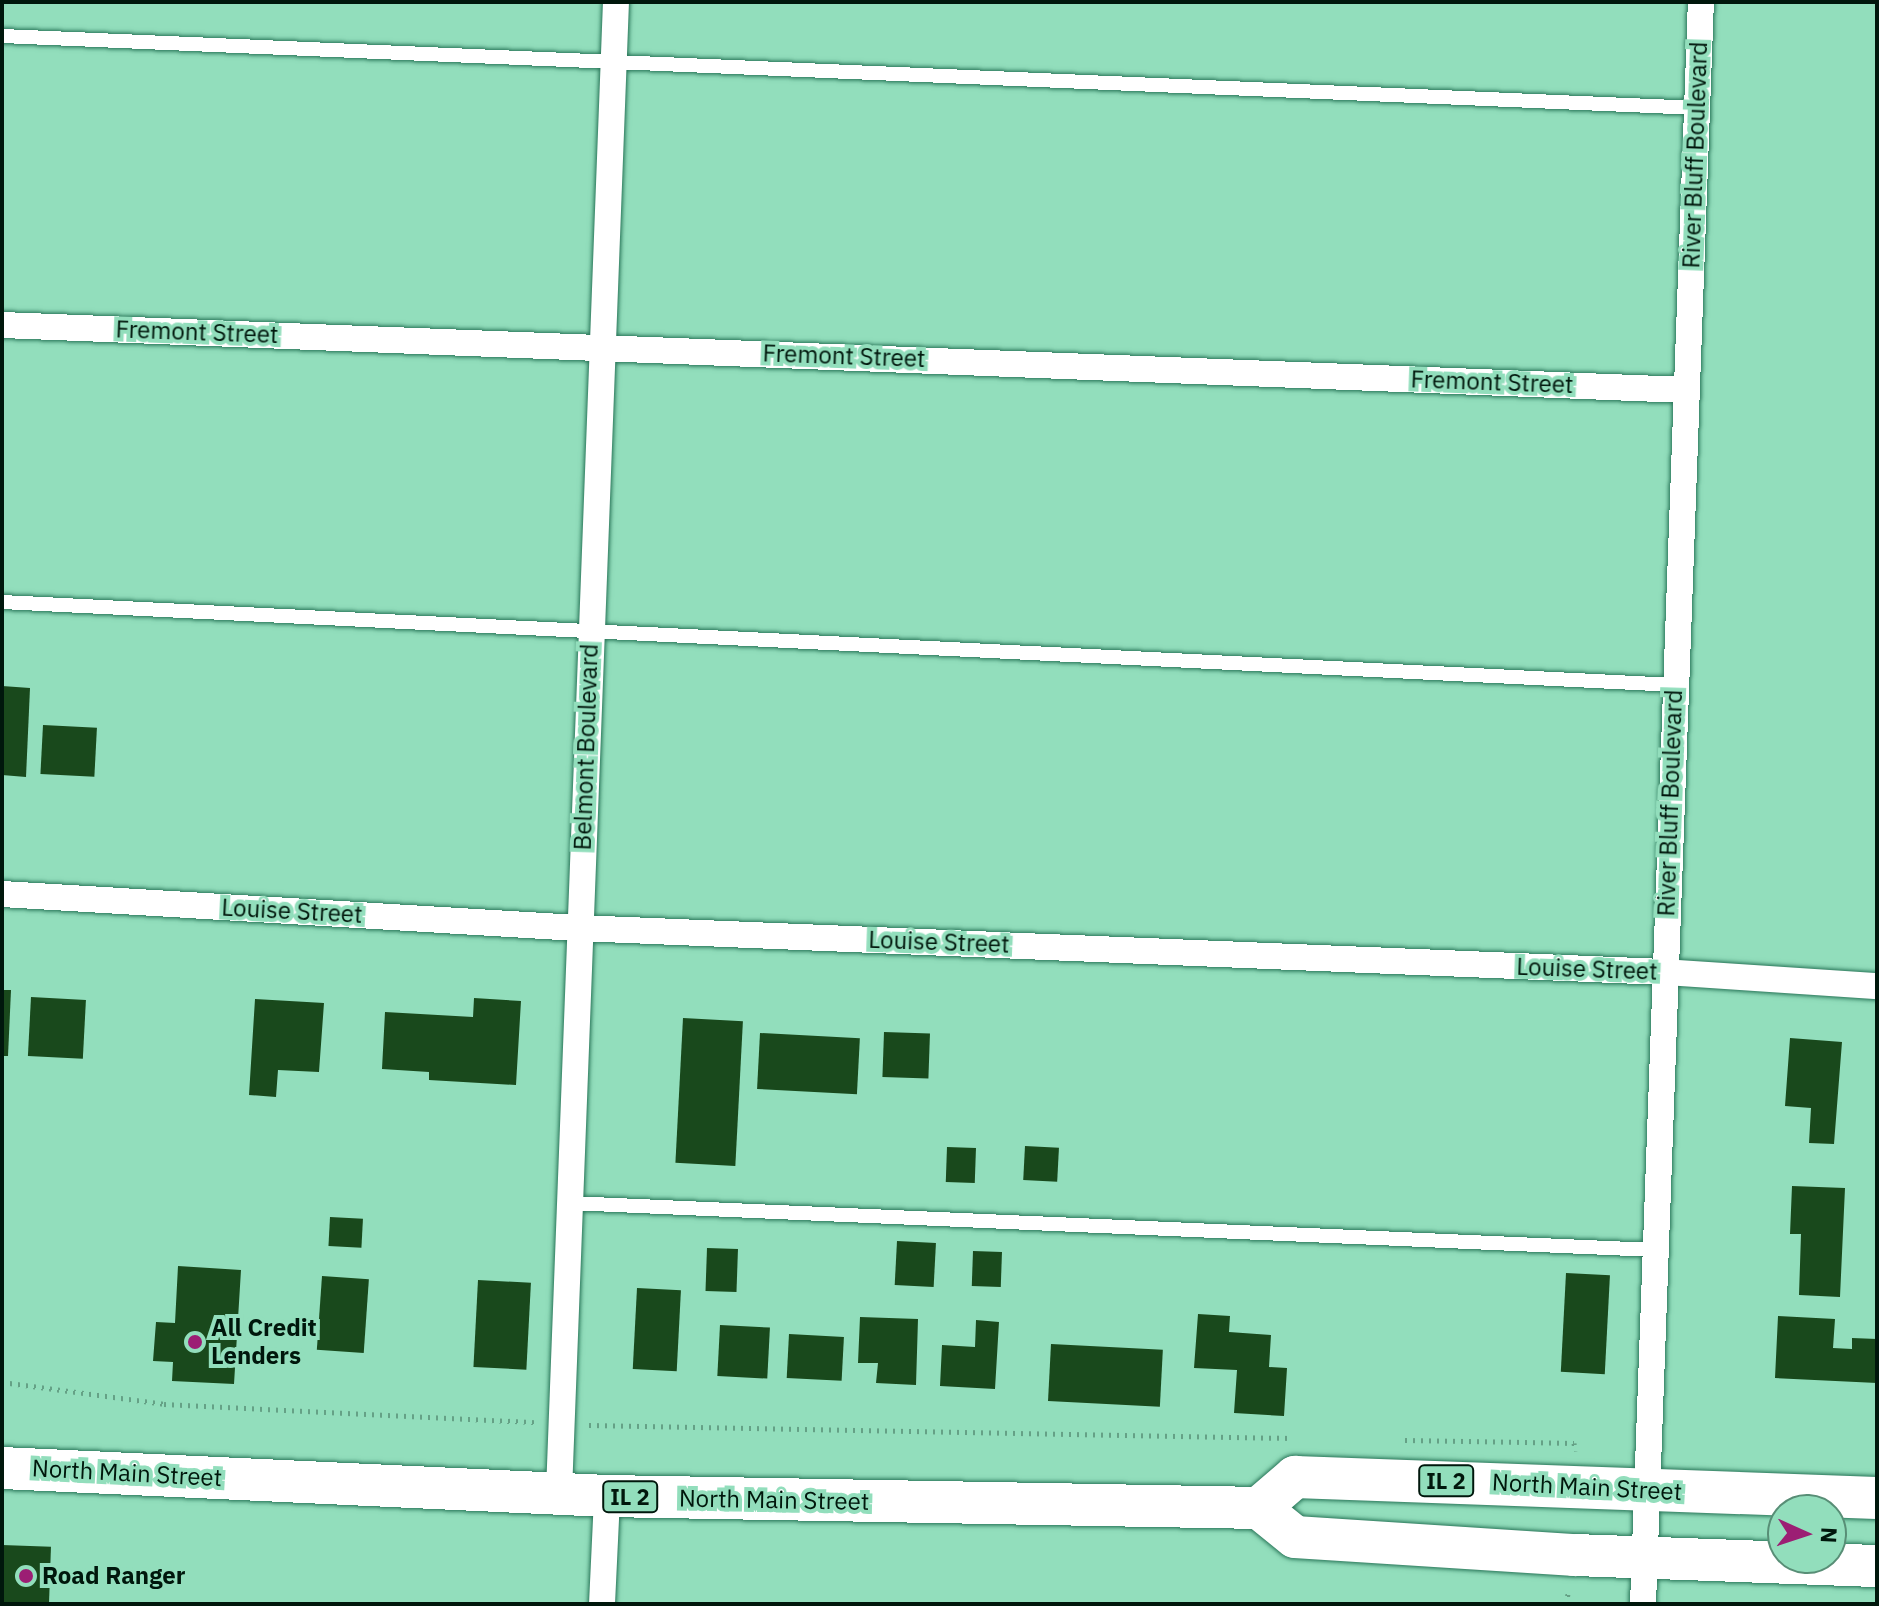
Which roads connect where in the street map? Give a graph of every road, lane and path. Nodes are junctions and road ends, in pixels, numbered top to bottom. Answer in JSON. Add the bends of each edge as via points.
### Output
{"nodes":[{"id":1,"x":616,"y":2,"type":"edge"},
{"id":2,"x":1701,"y":2,"type":"edge"},
{"id":3,"x":2,"y":36,"type":"edge"},
{"id":4,"x":614,"y":62,"type":"junction"},
{"id":5,"x":1697,"y":108,"type":"junction"},
{"id":6,"x":2,"y":325,"type":"edge"},
{"id":7,"x":603,"y":347,"type":"junction"},
{"id":8,"x":1686,"y":390,"type":"junction"},
{"id":9,"x":2,"y":602,"type":"edge"},
{"id":10,"x":591,"y":631,"type":"junction"},
{"id":11,"x":1675,"y":685,"type":"junction"},
{"id":12,"x":2,"y":894,"type":"edge"},
{"id":13,"x":578,"y":928,"type":"junction"},
{"id":14,"x":1664,"y":972,"type":"junction"},
{"id":15,"x":1877,"y":986,"type":"edge"},
{"id":16,"x":569,"y":1203,"type":"junction"},
{"id":17,"x":1653,"y":1250,"type":"junction"},
{"id":18,"x":2,"y":1382,"type":"edge"},
{"id":19,"x":536,"y":1422,"type":"dead end"},
{"id":20,"x":627,"y":1425,"type":"dead end"},
{"id":21,"x":1299,"y":1438,"type":"dead end"},
{"id":22,"x":1395,"y":1440,"type":"dead end"},
{"id":23,"x":1575,"y":1459,"type":"dead end"},
{"id":24,"x":2,"y":1468,"type":"edge"},
{"id":25,"x":1645,"y":1490,"type":"junction"},
{"id":26,"x":559,"y":1492,"type":"junction"},
{"id":27,"x":607,"y":1496,"type":"junction"},
{"id":28,"x":1877,"y":1498,"type":"edge"},
{"id":29,"x":1259,"y":1508,"type":"junction"},
{"id":30,"x":1642,"y":1557,"type":"junction"},
{"id":31,"x":1877,"y":1566,"type":"edge"},
{"id":32,"x":602,"y":1604,"type":"edge"},
{"id":33,"x":1643,"y":1604,"type":"edge"}],
"edges":[{"from":1,"to":4,"type":"street","name":"Belmont Boulevard"},
{"from":2,"to":5,"type":"street","name":"River Bluff Boulevard"},
{"from":3,"to":4,"type":"lane"},
{"from":4,"to":5,"type":"lane"},
{"from":4,"to":7,"type":"street","name":"Belmont Boulevard"},
{"from":5,"to":8,"type":"street","name":"River Bluff Boulevard"},
{"from":6,"to":7,"type":"street","name":"Fremont Street"},
{"from":7,"to":8,"type":"street","name":"Fremont Street"},
{"from":7,"to":10,"type":"street","name":"Belmont Boulevard"},
{"from":8,"to":11,"type":"street","name":"River Bluff Boulevard"},
{"from":9,"to":10,"type":"lane"},
{"from":10,"to":11,"type":"lane"},
{"from":10,"to":13,"type":"street","name":"Belmont Boulevard"},
{"from":11,"to":14,"type":"street","name":"River Bluff Boulevard"},
{"from":12,"to":13,"type":"street","name":"Louise Street"},
{"from":13,"to":14,"type":"street","name":"Louise Street"},
{"from":13,"to":16,"type":"street","name":"Belmont Boulevard"},
{"from":14,"to":15,"type":"street","name":"Louise Street"},
{"from":14,"to":17,"type":"street","name":"River Bluff Boulevard"},
{"from":16,"to":17,"type":"lane"},
{"from":16,"to":26,"type":"street","name":"Belmont Boulevard"},
{"from":17,"to":25,"type":"street","name":"River Bluff Boulevard"},
{"from":18,"to":19,"type":"path","via":[[164,1404]]},
{"from":20,"to":21,"type":"path"},
{"from":22,"to":23,"type":"path","via":[[1574,1443]]},
{"from":24,"to":26,"type":"main road","name":"North Main Street","number":"IL 2"},
{"from":25,"to":28,"type":"main road","name":"North Main Street","number":"IL 2"},
{"from":25,"to":29,"type":"main road","name":"North Main Street","number":"IL 2","via":[[1295,1477]]},
{"from":25,"to":30,"type":"street","name":"River Bluff Boulevard"},
{"from":26,"to":27,"type":"main road","name":"North Main Street","number":"IL 2"},
{"from":27,"to":29,"type":"main road","name":"North Main Street","number":"IL 2"},
{"from":27,"to":32,"type":"street"},
{"from":29,"to":30,"type":"main road","via":[[1295,1537]]},
{"from":30,"to":31,"type":"main road"},
{"from":30,"to":33,"type":"street","name":"River Bluff Boulevard"}]}
